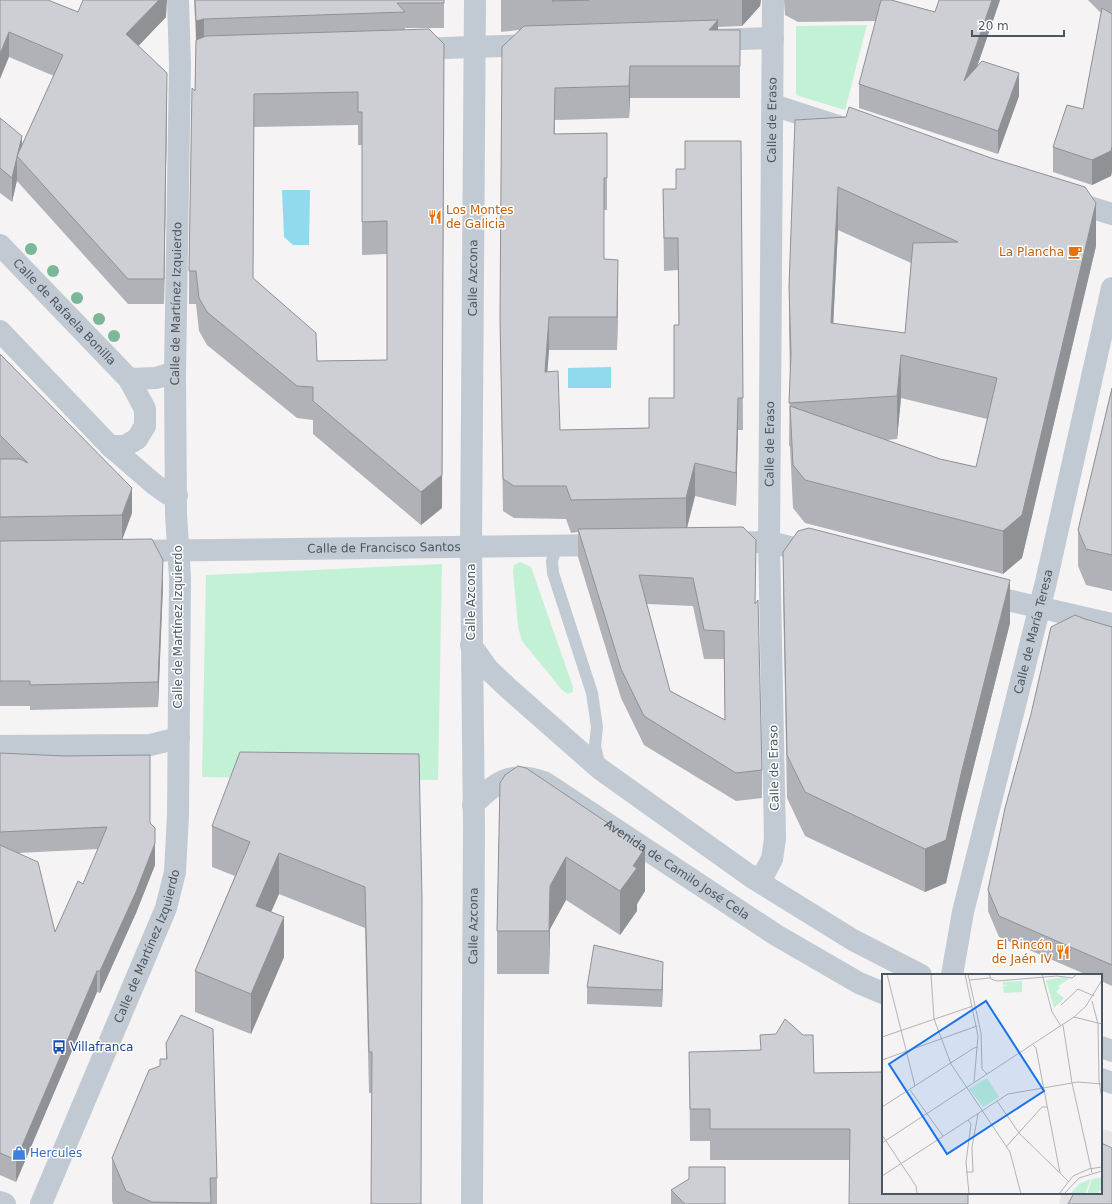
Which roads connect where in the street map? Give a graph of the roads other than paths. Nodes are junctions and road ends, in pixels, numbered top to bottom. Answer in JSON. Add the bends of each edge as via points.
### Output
{"nodes":[{"id":1,"x":178,"y":0,"type":"edge"},
{"id":2,"x":475,"y":0,"type":"edge"},
{"id":3,"x":773,"y":0,"type":"edge"},
{"id":4,"x":773,"y":38,"type":"junction"},
{"id":5,"x":687,"y":40,"type":"edge"},
{"id":6,"x":554,"y":45,"type":"edge"},
{"id":7,"x":475,"y":47,"type":"junction"},
{"id":8,"x":396,"y":50,"type":"edge"},
{"id":9,"x":773,"y":105,"type":"junction"},
{"id":10,"x":860,"y":133,"type":"edge"},
{"id":11,"x":1048,"y":193,"type":"edge"},
{"id":12,"x":1112,"y":214,"type":"edge"},
{"id":13,"x":0,"y":245,"type":"edge"},
{"id":14,"x":1112,"y":288,"type":"edge"},
{"id":15,"x":0,"y":331,"type":"edge"},
{"id":16,"x":175,"y":372,"type":"junction"},
{"id":17,"x":130,"y":379,"type":"junction"},
{"id":18,"x":110,"y":446,"type":"junction"},
{"id":19,"x":177,"y":495,"type":"junction"},
{"id":20,"x":769,"y":542,"type":"junction"},
{"id":21,"x":706,"y":543,"type":"edge"},
{"id":22,"x":627,"y":544,"type":"edge"},
{"id":23,"x":557,"y":546,"type":"junction"},
{"id":24,"x":471,"y":547,"type":"junction"},
{"id":25,"x":179,"y":551,"type":"junction"},
{"id":26,"x":110,"y":552,"type":"edge"},
{"id":27,"x":837,"y":559,"type":"edge"},
{"id":28,"x":965,"y":590,"type":"edge"},
{"id":29,"x":1039,"y":608,"type":"junction"},
{"id":30,"x":1112,"y":624,"type":"edge"},
{"id":31,"x":471,"y":645,"type":"junction"},
{"id":32,"x":179,"y":738,"type":"junction"},
{"id":33,"x":0,"y":746,"type":"edge"},
{"id":34,"x":600,"y":769,"type":"junction"},
{"id":35,"x":473,"y":805,"type":"junction"},
{"id":36,"x":753,"y":878,"type":"junction"},
{"id":37,"x":919,"y":974,"type":"edge"},
{"id":38,"x":952,"y":974,"type":"edge"},
{"id":39,"x":882,"y":993,"type":"edge"},
{"id":40,"x":1102,"y":1048,"type":"edge"},
{"id":41,"x":1112,"y":1051,"type":"edge"},
{"id":42,"x":1102,"y":1079,"type":"edge"},
{"id":43,"x":1112,"y":1083,"type":"edge"},
{"id":44,"x":0,"y":1202,"type":"edge"},
{"id":45,"x":5,"y":1204,"type":"edge"},
{"id":46,"x":41,"y":1204,"type":"edge"},
{"id":47,"x":472,"y":1204,"type":"edge"}],
"edges":[{"from":1,"to":16,"type":"street","name":"Calle de Martínez Izquierdo","via":[[189,61]]},
{"from":2,"to":7,"type":"street","name":"Calle Azcona"},
{"from":3,"to":4,"type":"street","name":"Calle de Eraso"},
{"from":4,"to":5,"type":"street"},
{"from":4,"to":9,"type":"street","name":"Calle de Eraso"},
{"from":6,"to":7,"type":"street"},
{"from":7,"to":8,"type":"street"},
{"from":7,"to":24,"type":"street","name":"Calle Azcona"},
{"from":9,"to":10,"type":"street"},
{"from":9,"to":20,"type":"street","name":"Calle de Eraso"},
{"from":11,"to":12,"type":"street"},
{"from":13,"to":17,"type":"street","name":"Calle de Rafaela Bonilla"},
{"from":14,"to":29,"type":"street","name":"Calle de María Teresa"},
{"from":15,"to":18,"type":"street"},
{"from":16,"to":17,"type":"street","via":[[156,378]]},
{"from":16,"to":19,"type":"street","name":"Calle de Martínez Izquierdo"},
{"from":17,"to":18,"type":"street","name":"Calle de Rafaela Bonilla","via":[[145,409],[145,426],[137,439],[125,446]]},
{"from":18,"to":19,"type":"street","via":[[154,484],[168,494]]},
{"from":19,"to":25,"type":"street","name":"Calle de Martínez Izquierdo"},
{"from":20,"to":21,"type":"street"},
{"from":20,"to":27,"type":"street"},
{"from":20,"to":36,"type":"street","name":"Calle de Eraso","via":[[776,840],[772,859],[764,874]]},
{"from":22,"to":23,"type":"street","name":"Calle de Francisco Santos"},
{"from":23,"to":24,"type":"street","name":"Calle de Francisco Santos"},
{"from":23,"to":34,"type":"lane","via":[[552,561],[552,573],[592,693],[597,727],[595,746]]},
{"from":24,"to":25,"type":"street","name":"Calle de Francisco Santos"},
{"from":24,"to":31,"type":"street","name":"Calle Azcona"},
{"from":25,"to":26,"type":"street","name":"Calle de Francisco Santos"},
{"from":25,"to":32,"type":"street","name":"Calle de Martínez Izquierdo"},
{"from":28,"to":29,"type":"street"},
{"from":29,"to":30,"type":"street"},
{"from":29,"to":38,"type":"street","name":"Calle de María Teresa","via":[[963,912]]},
{"from":31,"to":34,"type":"street","via":[[488,669]]},
{"from":31,"to":35,"type":"street","name":"Calle Azcona"},
{"from":32,"to":33,"type":"street","via":[[150,745]]},
{"from":32,"to":46,"type":"street","name":"Calle de Martínez Izquierdo","via":[[175,872],[166,908]]},
{"from":34,"to":36,"type":"street"},
{"from":35,"to":39,"type":"street","name":"Avenida de Camilo José Cela","via":[[504,779],[533,778],[544,782],[776,934],[859,983]]},
{"from":35,"to":47,"type":"street","name":"Calle Azcona"},
{"from":36,"to":37,"type":"street","via":[[853,940]]},
{"from":40,"to":41,"type":"street"},
{"from":42,"to":43,"type":"street"},
{"from":44,"to":45,"type":"street"}]}
